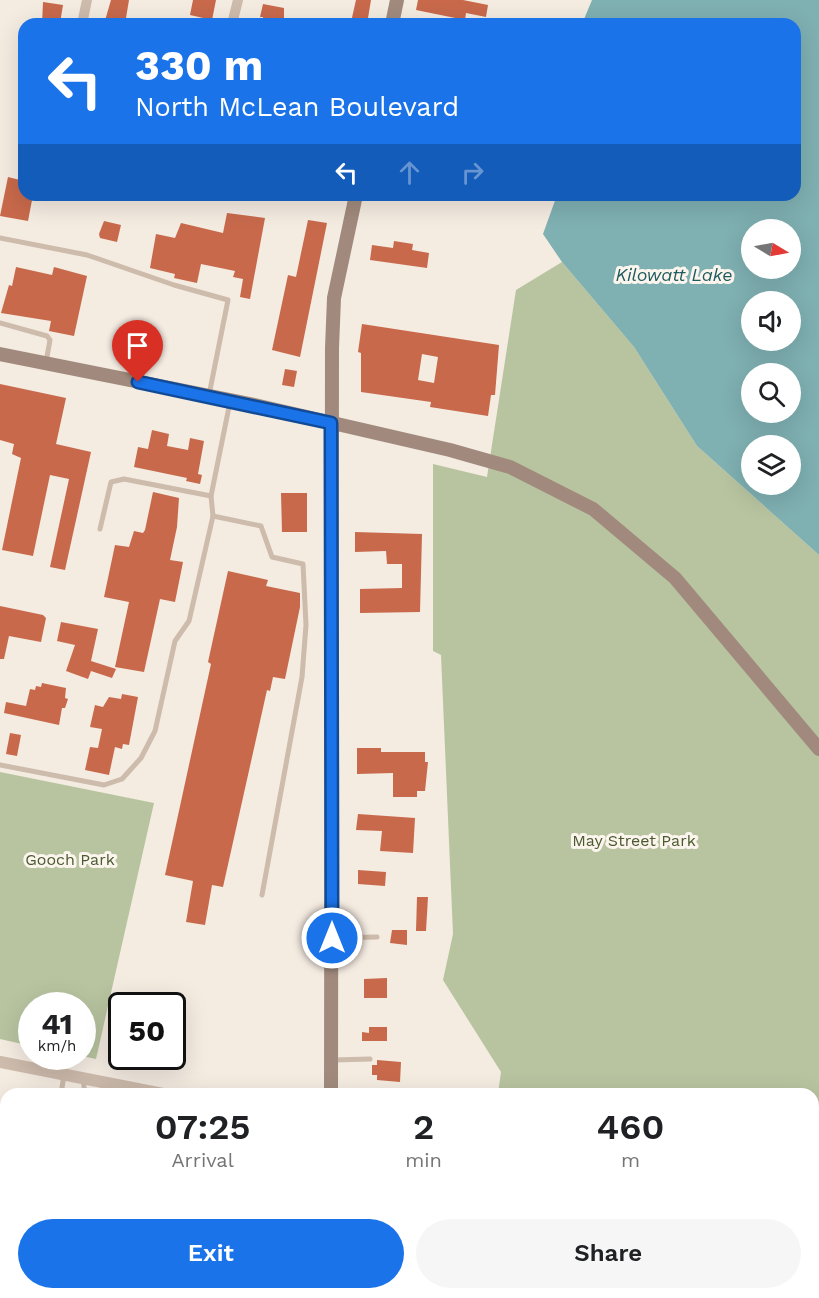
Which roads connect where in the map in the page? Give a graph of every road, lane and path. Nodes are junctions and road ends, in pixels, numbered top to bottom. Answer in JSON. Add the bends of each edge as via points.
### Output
{"nodes":[{"id":1,"x":87,"y":0,"type":"edge"},
{"id":2,"x":238,"y":0,"type":"edge"},
{"id":3,"x":397,"y":0,"type":"edge"},
{"id":4,"x":83,"y":18,"type":"edge"},
{"id":5,"x":234,"y":18,"type":"edge"},
{"id":6,"x":393,"y":18,"type":"edge"},
{"id":7,"x":355,"y":201,"type":"edge"},
{"id":8,"x":0,"y":238,"type":"edge"},
{"id":9,"x":0,"y":323,"type":"edge"},
{"id":10,"x":0,"y":354,"type":"edge"},
{"id":11,"x":46,"y":363,"type":"junction"},
{"id":12,"x":209,"y":396,"type":"junction"},
{"id":13,"x":231,"y":400,"type":"junction"},
{"id":14,"x":331,"y":423,"type":"junction"},
{"id":15,"x":211,"y":496,"type":"junction"},
{"id":16,"x":213,"y":516,"type":"junction"},
{"id":17,"x":100,"y":529,"type":"dead end"},
{"id":18,"x":819,"y":749,"type":"edge"},
{"id":19,"x":0,"y":765,"type":"edge"},
{"id":20,"x":262,"y":895,"type":"dead end"},
{"id":21,"x":377,"y":936,"type":"dead end"},
{"id":22,"x":332,"y":938,"type":"junction"},
{"id":23,"x":370,"y":1059,"type":"dead end"},
{"id":24,"x":332,"y":1060,"type":"junction"},
{"id":25,"x":0,"y":1062,"type":"edge"},
{"id":26,"x":65,"y":1074,"type":"junction"},
{"id":27,"x":83,"y":1077,"type":"junction"},
{"id":28,"x":62,"y":1088,"type":"edge"},
{"id":29,"x":84,"y":1088,"type":"edge"},
{"id":30,"x":135,"y":1088,"type":"edge"},
{"id":31,"x":332,"y":1088,"type":"edge"}],
"edges":[{"from":1,"to":4,"type":"street"},
{"from":2,"to":5,"type":"street"},
{"from":3,"to":6,"type":"main road"},
{"from":7,"to":14,"type":"main road","via":[[333,298]]},
{"from":8,"to":12,"type":"lane","via":[[87,255],[228,300]]},
{"from":9,"to":11,"type":"lane","via":[[46,336],[50,340]]},
{"from":10,"to":11,"type":"main road"},
{"from":11,"to":12,"type":"main road"},
{"from":12,"to":13,"type":"main road"},
{"from":13,"to":14,"type":"main road"},
{"from":13,"to":15,"type":"lane"},
{"from":14,"to":18,"type":"main road","via":[[510,467],[593,509],[675,578]]},
{"from":14,"to":22,"type":"main road"},
{"from":15,"to":16,"type":"lane"},
{"from":15,"to":17,"type":"lane","via":[[124,479],[111,482]]},
{"from":16,"to":19,"type":"lane","via":[[189,621],[175,641],[155,731],[141,758],[122,779],[104,785]]},
{"from":16,"to":20,"type":"lane","via":[[261,526],[273,558],[303,564],[306,624],[302,677]]},
{"from":21,"to":22,"type":"lane"},
{"from":22,"to":24,"type":"main road"},
{"from":23,"to":24,"type":"lane"},
{"from":24,"to":31,"type":"main road"},
{"from":25,"to":26,"type":"street"},
{"from":26,"to":27,"type":"street"},
{"from":26,"to":28,"type":"lane"},
{"from":27,"to":29,"type":"lane"},
{"from":27,"to":30,"type":"street"}]}
